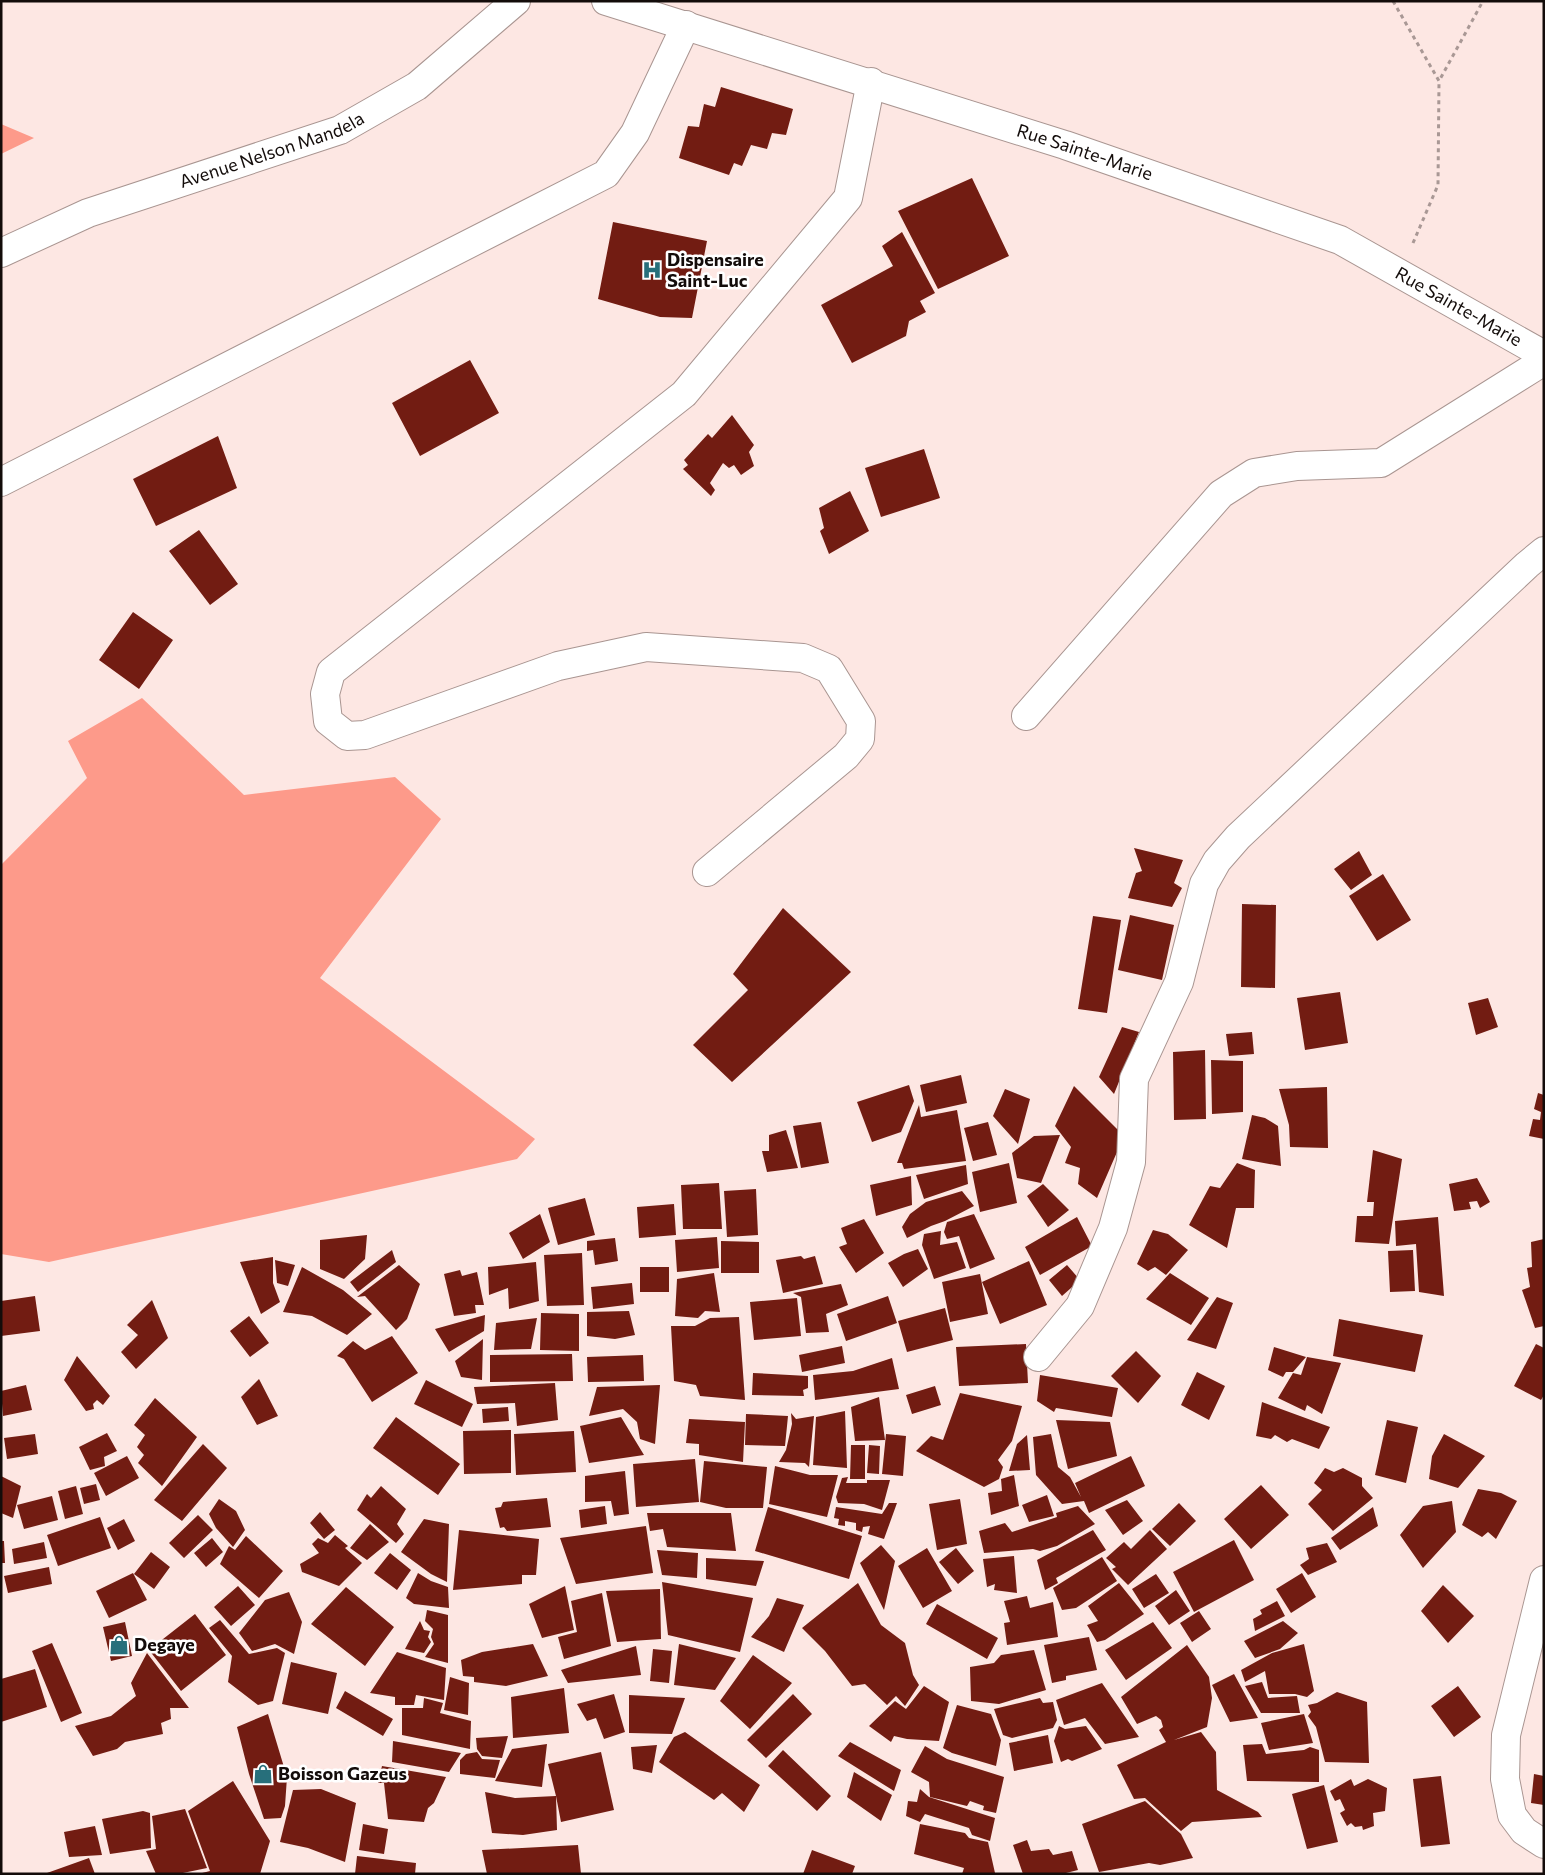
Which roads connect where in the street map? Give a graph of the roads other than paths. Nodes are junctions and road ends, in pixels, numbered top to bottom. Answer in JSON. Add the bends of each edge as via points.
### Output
{"nodes":[{"id":1,"x":516,"y":1,"type":"edge"},
{"id":2,"x":606,"y":1,"type":"edge"},
{"id":3,"x":686,"y":25,"type":"junction"},
{"id":4,"x":871,"y":82,"type":"junction"},
{"id":5,"x":1,"y":253,"type":"edge"},
{"id":6,"x":1544,"y":355,"type":"edge"},
{"id":7,"x":1544,"y":362,"type":"edge"},
{"id":8,"x":1,"y":482,"type":"edge"},
{"id":9,"x":1544,"y":551,"type":"edge"},
{"id":10,"x":1026,"y":716,"type":"dead end"},
{"id":11,"x":707,"y":872,"type":"dead end"},
{"id":12,"x":1038,"y":1357,"type":"dead end"},
{"id":13,"x":1544,"y":1580,"type":"edge"},
{"id":14,"x":1544,"y":1844,"type":"edge"}],
"edges":[{"from":1,"to":5,"type":"street","name":"Avenue Nelson Mandela","via":[[417,86],[340,130],[88,213]]},
{"from":2,"to":3,"type":"street","name":"Rue Sainte-Marie"},
{"from":3,"to":4,"type":"street","name":"Rue Sainte-Marie"},
{"from":3,"to":8,"type":"street","via":[[635,132],[606,174]]},
{"from":4,"to":6,"type":"street","name":"Rue Sainte-Marie","via":[[1066,145],[1340,240]]},
{"from":4,"to":11,"type":"street","via":[[848,198],[684,394],[331,672],[325,694],[328,720],[347,736],[365,735],[558,666],[646,647],[803,658],[829,669],[861,721],[860,739],[846,756]]},
{"from":7,"to":10,"type":"street","via":[[1381,463],[1297,466],[1254,473],[1221,494]]},
{"from":9,"to":12,"type":"street","via":[[1245,830],[1216,862],[1204,884],[1179,982],[1134,1079],[1131,1162],[1113,1228],[1080,1306]]},
{"from":13,"to":14,"type":"street","via":[[1506,1735],[1505,1779],[1512,1815],[1524,1831]]}]}
